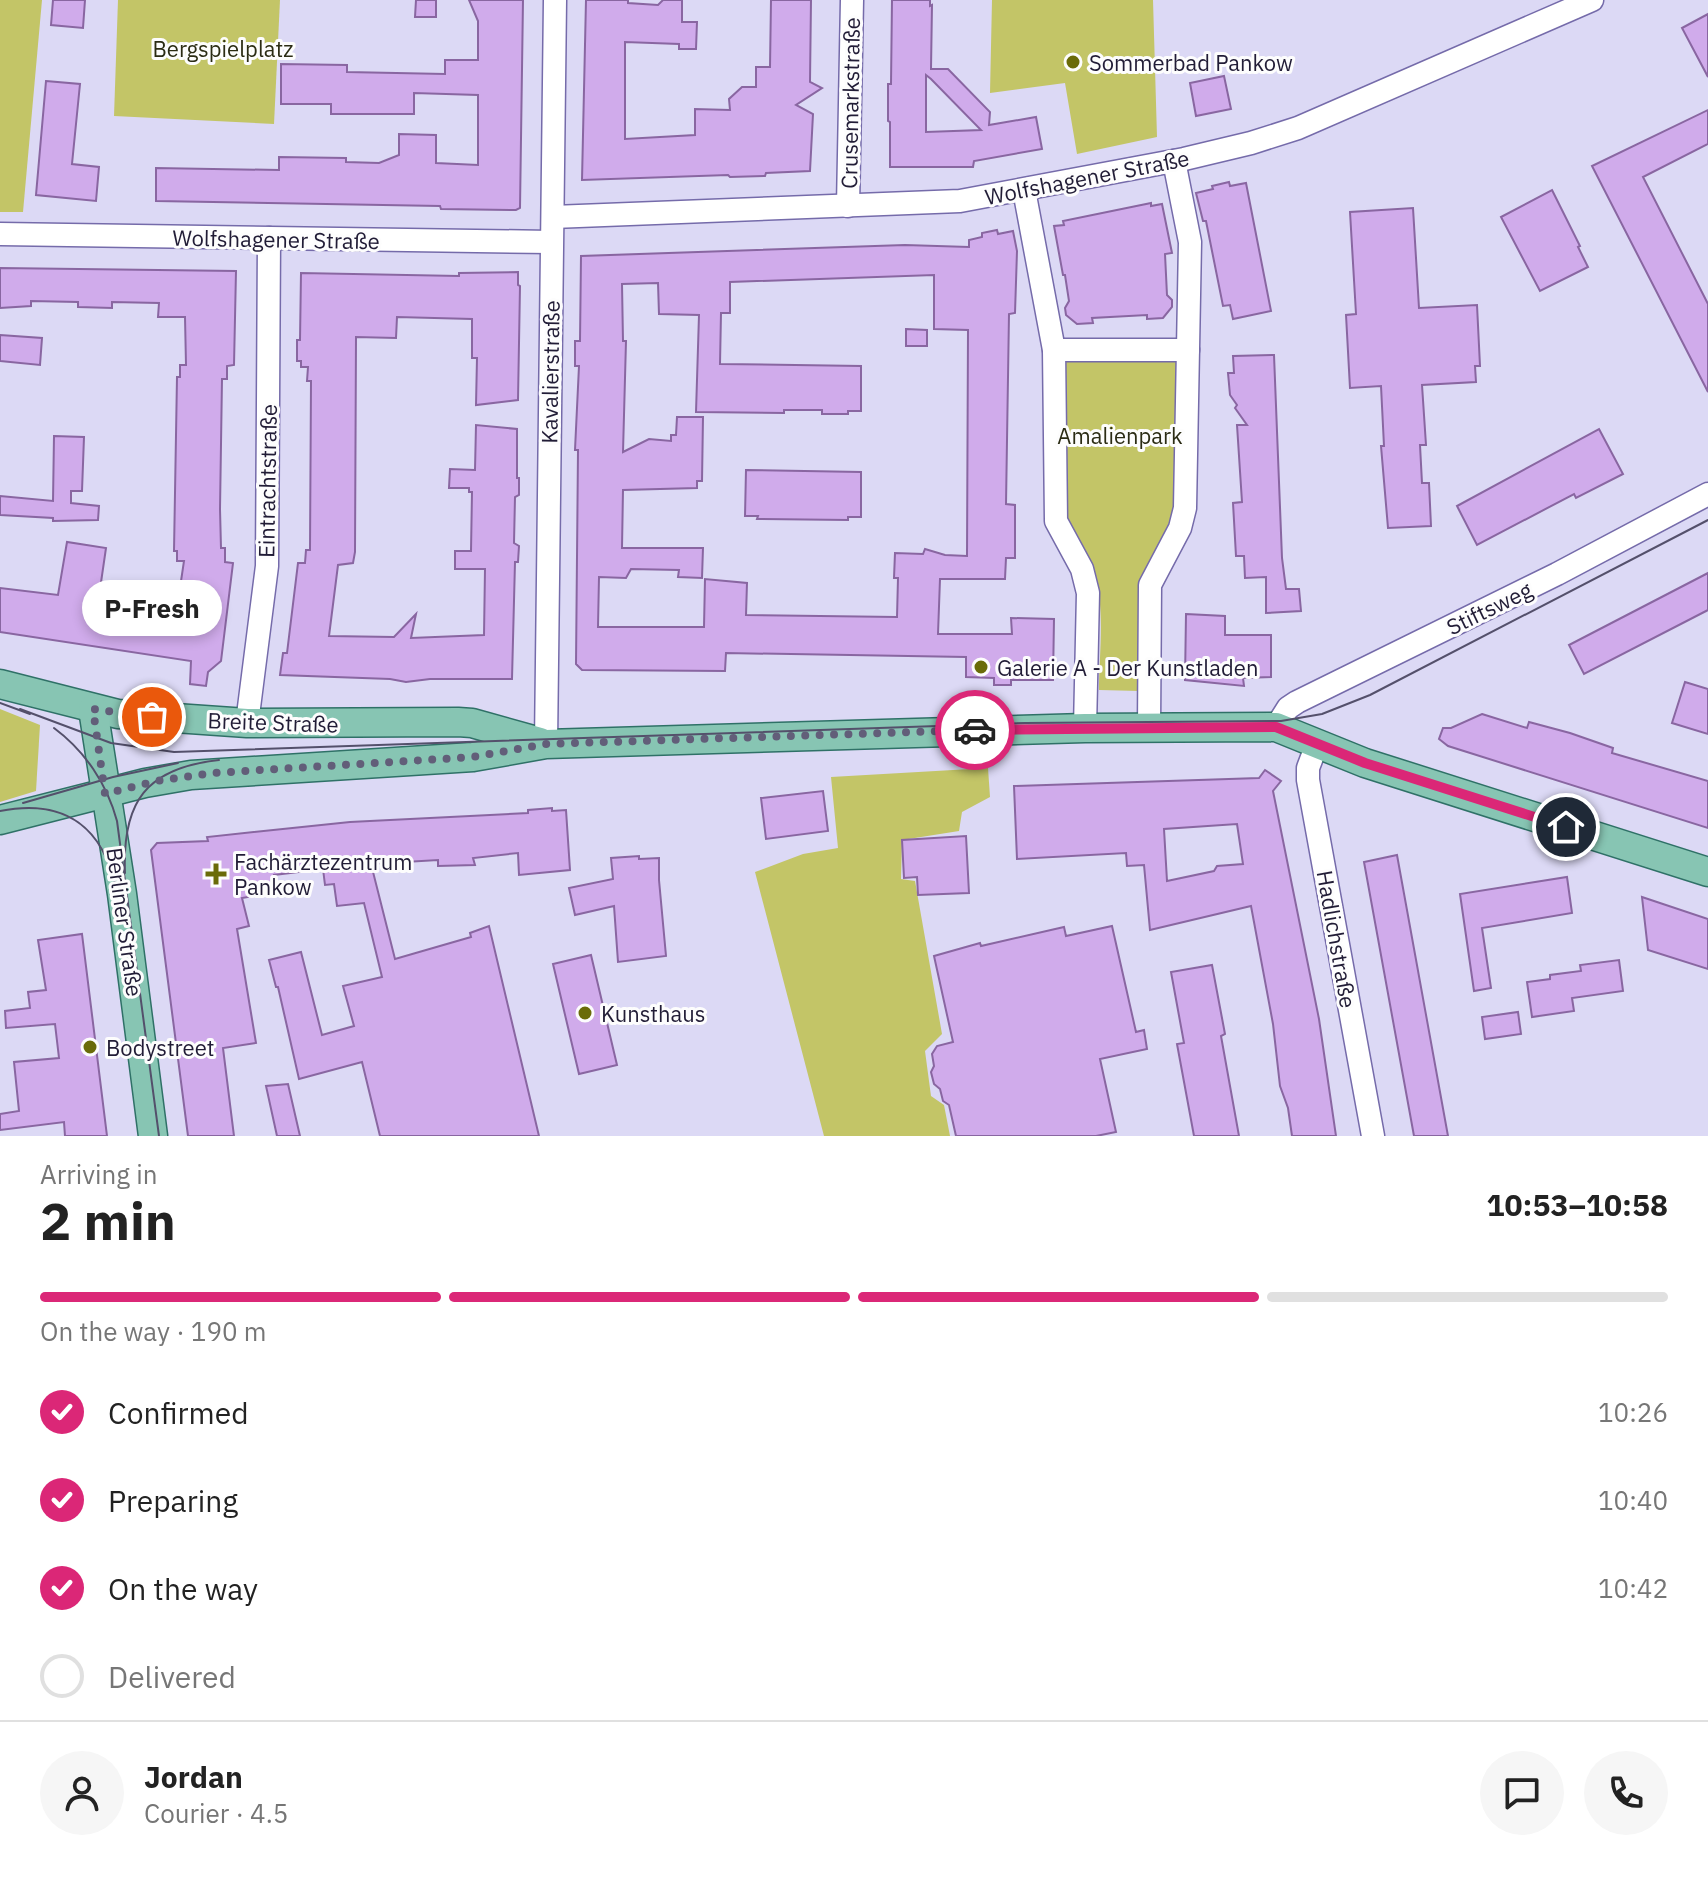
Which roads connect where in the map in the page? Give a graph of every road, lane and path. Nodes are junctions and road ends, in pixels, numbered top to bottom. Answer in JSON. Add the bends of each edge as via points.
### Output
{"nodes":[{"id":1,"x":555,"y":0,"type":"edge"},
{"id":2,"x":852,"y":0,"type":"edge"},
{"id":3,"x":1592,"y":0,"type":"edge"},
{"id":4,"x":1174,"y":161,"type":"junction"},
{"id":5,"x":1024,"y":190,"type":"junction"},
{"id":6,"x":848,"y":206,"type":"junction"},
{"id":7,"x":553,"y":217,"type":"junction"},
{"id":8,"x":0,"y":234,"type":"edge"},
{"id":9,"x":269,"y":238,"type":"junction"},
{"id":10,"x":551,"y":242,"type":"junction"},
{"id":11,"x":1054,"y":350,"type":"junction"},
{"id":12,"x":1188,"y":350,"type":"junction"},
{"id":13,"x":1708,"y":494,"type":"edge"},
{"id":14,"x":0,"y":684,"type":"edge"},
{"id":15,"x":93,"y":709,"type":"junction"},
{"id":16,"x":247,"y":723,"type":"junction"},
{"id":17,"x":1149,"y":727,"type":"junction"},
{"id":18,"x":1276,"y":727,"type":"junction"},
{"id":19,"x":1085,"y":728,"type":"junction"},
{"id":20,"x":546,"y":744,"type":"junction"},
{"id":21,"x":1317,"y":744,"type":"junction"},
{"id":22,"x":105,"y":794,"type":"junction"},
{"id":23,"x":0,"y":820,"type":"edge"},
{"id":24,"x":1708,"y":872,"type":"edge"},
{"id":25,"x":153,"y":1136,"type":"edge"},
{"id":26,"x":1373,"y":1136,"type":"edge"}],
"edges":[{"from":1,"to":7,"type":"street","name":"Kavalierstraße"},
{"from":2,"to":6,"type":"street","name":"Crusemarkstraße"},
{"from":3,"to":4,"type":"street","name":"Wolfshagener Straße","via":[[1298,128]]},
{"from":4,"to":5,"type":"street","name":"Wolfshagener Straße"},
{"from":4,"to":12,"type":"street","via":[[1190,242]]},
{"from":5,"to":6,"type":"street","name":"Wolfshagener Straße","via":[[960,201]]},
{"from":5,"to":11,"type":"street"},
{"from":6,"to":7,"type":"street","name":"Wolfshagener Straße"},
{"from":7,"to":10,"type":"street","name":"Kavalierstraße"},
{"from":8,"to":9,"type":"street","name":"Wolfshagener Straße"},
{"from":9,"to":10,"type":"street","name":"Wolfshagener Straße"},
{"from":9,"to":16,"type":"street","name":"Eintrachtstraße","via":[[267,566]]},
{"from":10,"to":20,"type":"street","name":"Kavalierstraße"},
{"from":11,"to":12,"type":"street"},
{"from":11,"to":19,"type":"street","via":[[1056,521],[1082,569],[1088,593]]},
{"from":12,"to":17,"type":"street","via":[[1184,518],[1149,596]]},
{"from":13,"to":18,"type":"street","name":"Stiftsweg","via":[[1297,702]]},
{"from":14,"to":15,"type":"main road","name":"Breite Straße"},
{"from":15,"to":16,"type":"main road","name":"Breite Straße"},
{"from":15,"to":22,"type":"main road","name":"Berliner Straße"},
{"from":16,"to":20,"type":"main road","name":"Breite Straße","via":[[472,723]]},
{"from":17,"to":18,"type":"main road","name":"Breite Straße"},
{"from":17,"to":19,"type":"main road","name":"Breite Straße"},
{"from":18,"to":21,"type":"main road"},
{"from":19,"to":20,"type":"main road","name":"Breite Straße"},
{"from":20,"to":22,"type":"main road","name":"Breite Straße","via":[[473,757],[213,773]]},
{"from":21,"to":24,"type":"main road"},
{"from":21,"to":26,"type":"street","name":"Hadlichstraße","via":[[1308,780]]},
{"from":22,"to":23,"type":"main road","name":"Breite Straße"},
{"from":22,"to":25,"type":"main road","name":"Berliner Straße"}]}
